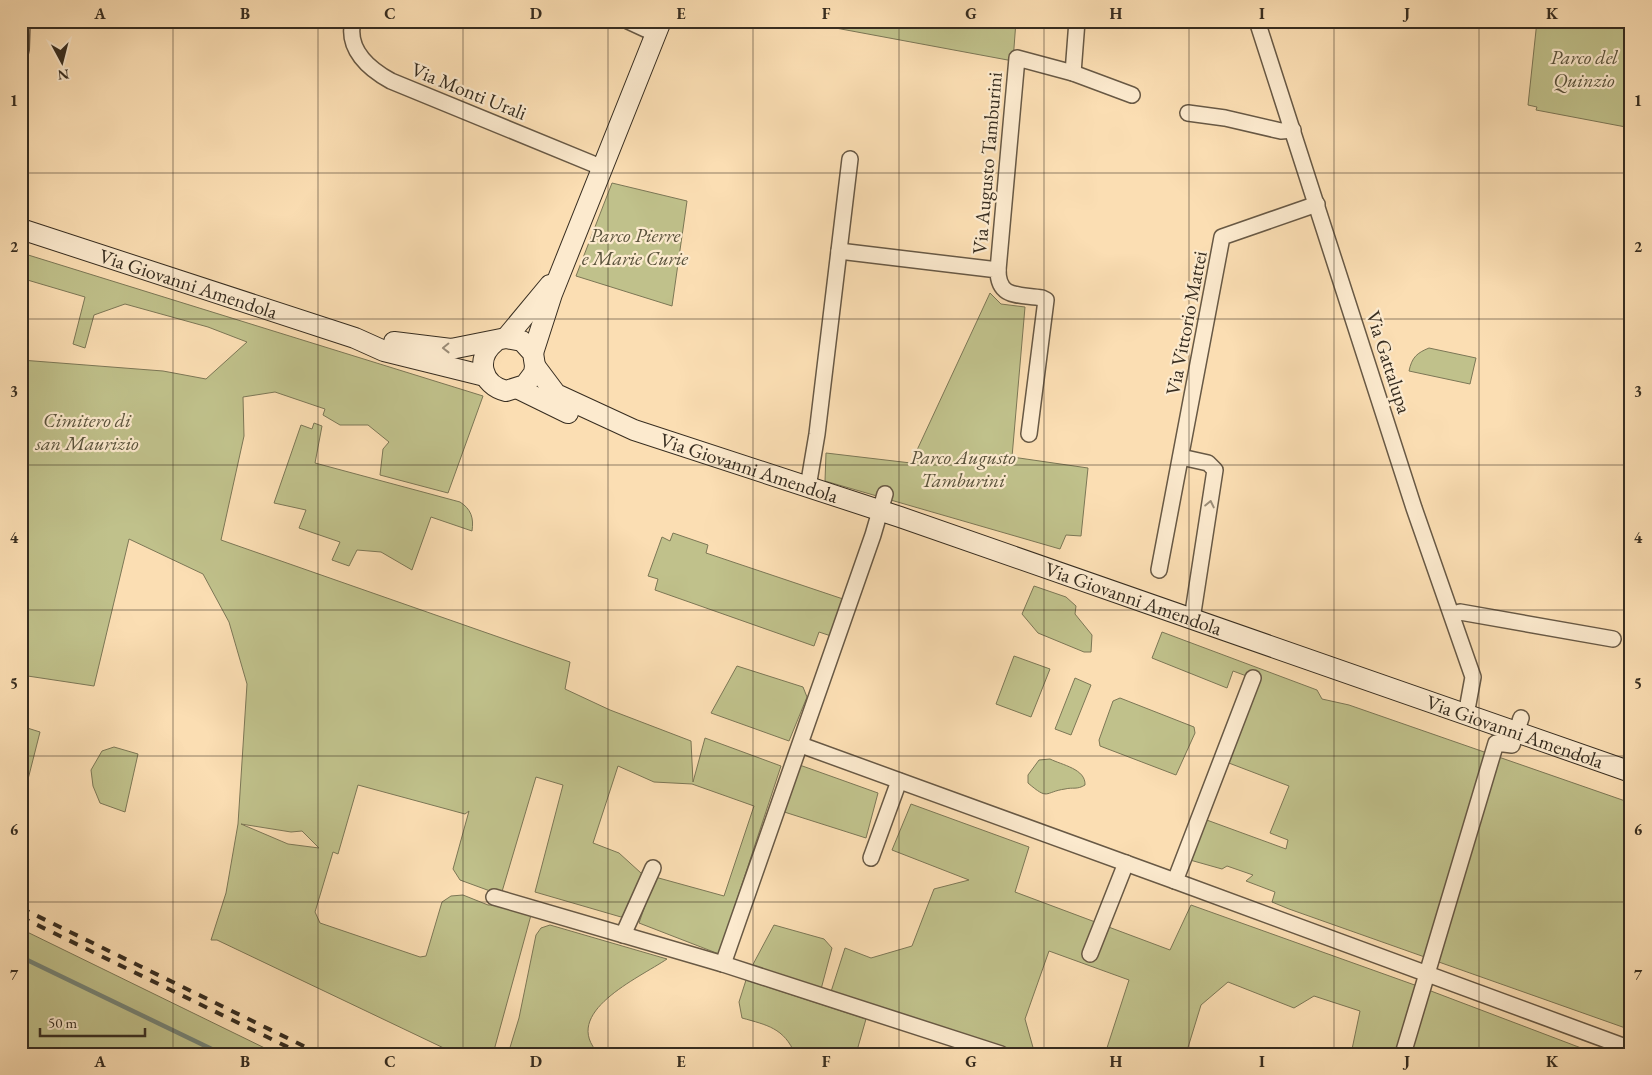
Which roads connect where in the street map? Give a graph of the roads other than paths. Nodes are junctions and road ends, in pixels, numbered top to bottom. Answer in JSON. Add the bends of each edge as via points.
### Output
{"nodes":[{"id":1,"x":22,"y":21,"type":"edge"},
{"id":2,"x":353,"y":21,"type":"edge"},
{"id":3,"x":628,"y":21,"type":"edge"},
{"id":4,"x":1077,"y":21,"type":"edge"},
{"id":5,"x":1257,"y":21,"type":"edge"},
{"id":6,"x":659,"y":28,"type":"edge"},
{"id":7,"x":21,"y":50,"type":"edge"},
{"id":8,"x":1073,"y":73,"type":"junction"},
{"id":9,"x":1132,"y":95,"type":"dead end"},
{"id":10,"x":1188,"y":112,"type":"dead end"},
{"id":11,"x":1293,"y":130,"type":"junction"},
{"id":12,"x":850,"y":158,"type":"dead end"},
{"id":13,"x":603,"y":168,"type":"junction"},
{"id":14,"x":1317,"y":204,"type":"junction"},
{"id":15,"x":21,"y":229,"type":"edge"},
{"id":16,"x":839,"y":252,"type":"junction"},
{"id":17,"x":998,"y":270,"type":"junction"},
{"id":18,"x":561,"y":272,"type":"junction"},
{"id":19,"x":355,"y":338,"type":"junction"},
{"id":20,"x":500,"y":340,"type":"junction"},
{"id":21,"x":534,"y":359,"type":"junction"},
{"id":22,"x":485,"y":376,"type":"junction"},
{"id":23,"x":519,"y":389,"type":"junction"},
{"id":24,"x":634,"y":430,"type":"junction"},
{"id":25,"x":1029,"y":434,"type":"dead end"},
{"id":26,"x":1181,"y":457,"type":"junction"},
{"id":27,"x":808,"y":487,"type":"junction"},
{"id":28,"x":883,"y":502,"type":"junction"},
{"id":29,"x":1159,"y":570,"type":"dead end"},
{"id":30,"x":1452,"y":616,"type":"junction"},
{"id":31,"x":1192,"y":619,"type":"junction"},
{"id":32,"x":1613,"y":639,"type":"dead end"},
{"id":33,"x":1253,"y":678,"type":"dead end"},
{"id":34,"x":1466,"y":715,"type":"junction"},
{"id":35,"x":1518,"y":725,"type":"junction"},
{"id":36,"x":800,"y":745,"type":"junction"},
{"id":37,"x":1631,"y":772,"type":"edge"},
{"id":38,"x":898,"y":781,"type":"junction"},
{"id":39,"x":871,"y":858,"type":"dead end"},
{"id":40,"x":1126,"y":863,"type":"junction"},
{"id":41,"x":652,"y":868,"type":"dead end"},
{"id":42,"x":1175,"y":881,"type":"junction"},
{"id":43,"x":494,"y":897,"type":"dead end"},
{"id":44,"x":623,"y":935,"type":"junction"},
{"id":45,"x":1090,"y":954,"type":"dead end"},
{"id":46,"x":723,"y":964,"type":"junction"},
{"id":47,"x":1428,"y":973,"type":"junction"},
{"id":48,"x":1631,"y":1049,"type":"edge"},
{"id":49,"x":1001,"y":1054,"type":"edge"},
{"id":50,"x":1403,"y":1054,"type":"edge"}],
"edges":[{"from":1,"to":7,"type":"street"},
{"from":2,"to":13,"type":"street","name":"Via Monti Urali","via":[[352,37],[356,51],[376,73]]},
{"from":3,"to":6,"type":"street"},
{"from":4,"to":8,"type":"street"},
{"from":5,"to":11,"type":"street","name":"Via Gattalupa"},
{"from":6,"to":13,"type":"main road"},
{"from":8,"to":9,"type":"street","name":"Via Augusto Tamburini"},
{"from":8,"to":17,"type":"street","name":"Via Augusto Tamburini","via":[[1017,58]]},
{"from":10,"to":11,"type":"street","via":[[1281,131]]},
{"from":11,"to":14,"type":"street","name":"Via Gattalupa"},
{"from":12,"to":16,"type":"street"},
{"from":13,"to":18,"type":"main road"},
{"from":14,"to":26,"type":"street","name":"Via Vittorio Mattei","via":[[1222,237]]},
{"from":14,"to":30,"type":"street","name":"Via Gattalupa"},
{"from":15,"to":19,"type":"main road","name":"Via Giovanni Amendola"},
{"from":16,"to":17,"type":"street","name":"Via Augusto Tamburini"},
{"from":16,"to":27,"type":"street"},
{"from":17,"to":25,"type":"street","name":"Via Augusto Tamburini","via":[[1002,289],[1046,300]]},
{"from":18,"to":20,"type":"main road"},
{"from":18,"to":21,"type":"main road"},
{"from":20,"to":19,"type":"main road","name":"Via Giovanni Amendola","one_way":true,"via":[[451,349]]},
{"from":19,"to":22,"type":"main road","name":"Via Giovanni Amendola","via":[[384,351]]},
{"from":20,"to":21,"type":"main road","name":"Via Giovanni Amendola","via":[[522,341]]},
{"from":20,"to":22,"type":"main road","via":[[484,353]]},
{"from":21,"to":23,"type":"main road","via":[[530,380]]},
{"from":21,"to":24,"type":"main road","name":"Via Giovanni Amendola","via":[[556,394]]},
{"from":22,"to":23,"type":"main road","name":"Via Giovanni Amendola","via":[[500,389]]},
{"from":23,"to":24,"type":"main road","name":"Via Giovanni Amendola","via":[[562,411]]},
{"from":24,"to":27,"type":"main road","name":"Via Giovanni Amendola"},
{"from":26,"to":29,"type":"street","name":"Via Vittorio Mattei"},
{"from":31,"to":26,"type":"street","one_way":true,"via":[[1215,483],[1213,466]]},
{"from":27,"to":28,"type":"main road","name":"Via Giovanni Amendola"},
{"from":28,"to":31,"type":"main road","name":"Via Giovanni Amendola"},
{"from":28,"to":36,"type":"street"},
{"from":30,"to":32,"type":"street","via":[[1460,612]]},
{"from":30,"to":34,"type":"street","name":"Via Gattalupa","via":[[1473,677]]},
{"from":31,"to":34,"type":"main road","name":"Via Giovanni Amendola"},
{"from":33,"to":42,"type":"street"},
{"from":34,"to":35,"type":"main road","name":"Via Giovanni Amendola"},
{"from":35,"to":37,"type":"main road","name":"Via Giovanni Amendola"},
{"from":35,"to":47,"type":"street","via":[[1512,745],[1496,743]]},
{"from":36,"to":38,"type":"street"},
{"from":36,"to":46,"type":"street"},
{"from":38,"to":39,"type":"street"},
{"from":38,"to":40,"type":"street"},
{"from":40,"to":42,"type":"street"},
{"from":40,"to":45,"type":"street"},
{"from":41,"to":44,"type":"street"},
{"from":42,"to":47,"type":"street"},
{"from":43,"to":44,"type":"street"},
{"from":44,"to":46,"type":"street"},
{"from":46,"to":49,"type":"street"},
{"from":47,"to":48,"type":"street"},
{"from":47,"to":50,"type":"street"}]}
